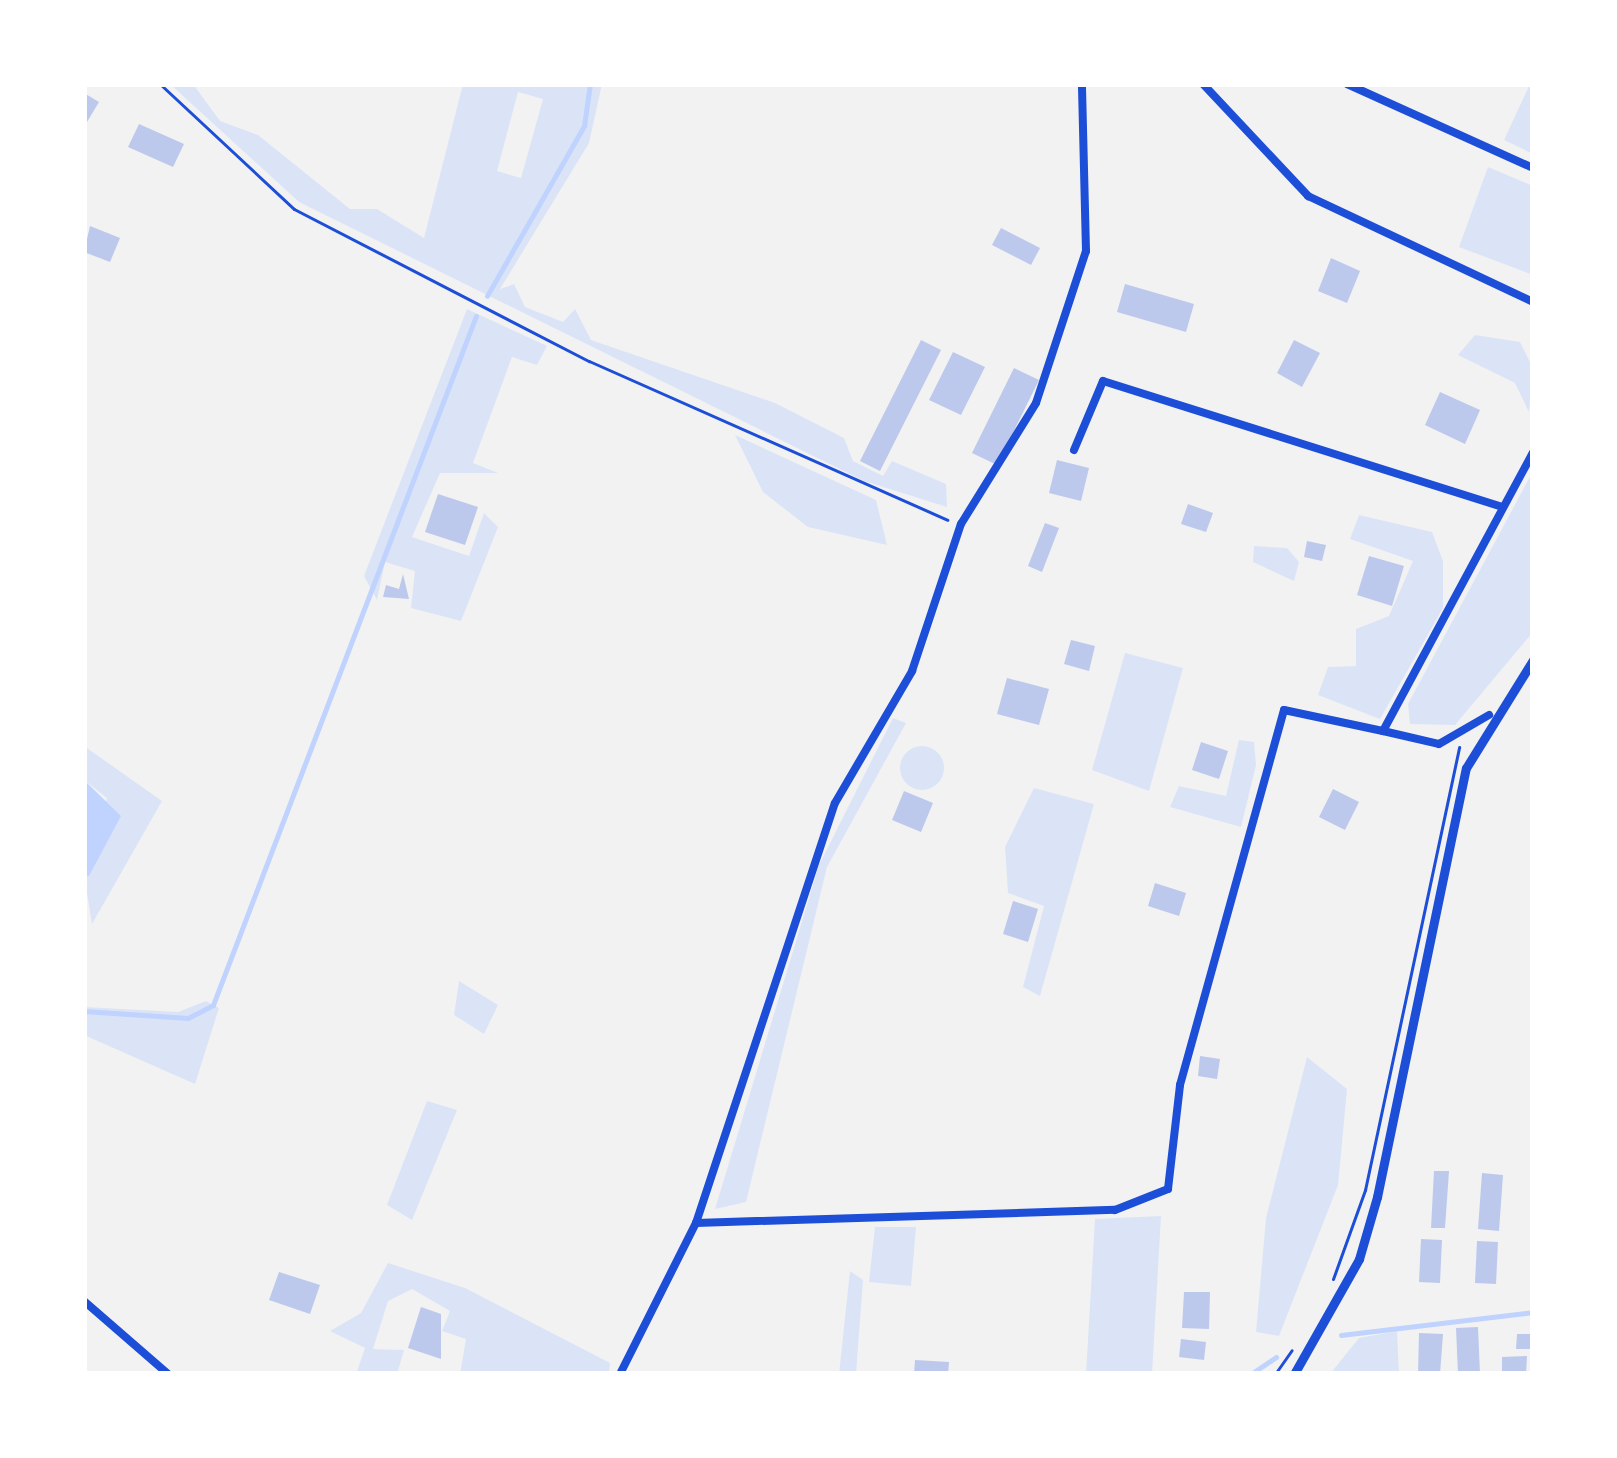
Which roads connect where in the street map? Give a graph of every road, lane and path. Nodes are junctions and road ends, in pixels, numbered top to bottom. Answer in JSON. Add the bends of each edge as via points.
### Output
{"nodes":[{"id":1,"x":160,"y":84,"type":"edge"},
{"id":2,"x":1082,"y":84,"type":"edge"},
{"id":3,"x":1203,"y":84,"type":"edge"},
{"id":4,"x":1347,"y":84,"type":"edge"},
{"id":5,"x":1533,"y":168,"type":"edge"},
{"id":6,"x":1533,"y":302,"type":"edge"},
{"id":7,"x":1074,"y":450,"type":"dead end"},
{"id":8,"x":1533,"y":453,"type":"edge"},
{"id":9,"x":1503,"y":507,"type":"junction"},
{"id":10,"x":961,"y":524,"type":"junction"},
{"id":11,"x":1533,"y":660,"type":"edge"},
{"id":12,"x":1489,"y":716,"type":"junction"},
{"id":13,"x":1383,"y":731,"type":"junction"},
{"id":14,"x":1458,"y":736,"type":"junction"},
{"id":15,"x":696,"y":1223,"type":"junction"},
{"id":16,"x":1324,"y":1298,"type":"dead end"},
{"id":17,"x":84,"y":1301,"type":"edge"},
{"id":18,"x":1302,"y":1336,"type":"dead end"},
{"id":19,"x":168,"y":1374,"type":"edge"},
{"id":20,"x":620,"y":1374,"type":"edge"},
{"id":21,"x":1275,"y":1374,"type":"edge"},
{"id":22,"x":1294,"y":1374,"type":"edge"}],
"edges":[{"from":1,"to":10,"type":"path","via":[[294,208],[815,468]]},
{"from":2,"to":10,"type":"street","via":[[1086,251],[1036,403]]},
{"from":3,"to":6,"type":"street","via":[[1308,196]]},
{"from":4,"to":5,"type":"street"},
{"from":7,"to":9,"type":"street","via":[[1103,381]]},
{"from":8,"to":9,"type":"street"},
{"from":9,"to":13,"type":"street"},
{"from":10,"to":15,"type":"street","via":[[912,671],[835,803]]},
{"from":11,"to":12,"type":"street"},
{"from":12,"to":14,"type":"street"},
{"from":12,"to":22,"type":"street","via":[[1451,820],[1359,1259]]},
{"from":13,"to":14,"type":"street","via":[[1411,743]]},
{"from":13,"to":15,"type":"street","via":[[1284,710],[1184,1067],[1176,1166],[1147,1204]]},
{"from":14,"to":16,"type":"path","via":[[1365,1190]]},
{"from":15,"to":20,"type":"street"},
{"from":17,"to":19,"type":"street"},
{"from":18,"to":21,"type":"path"}]}
